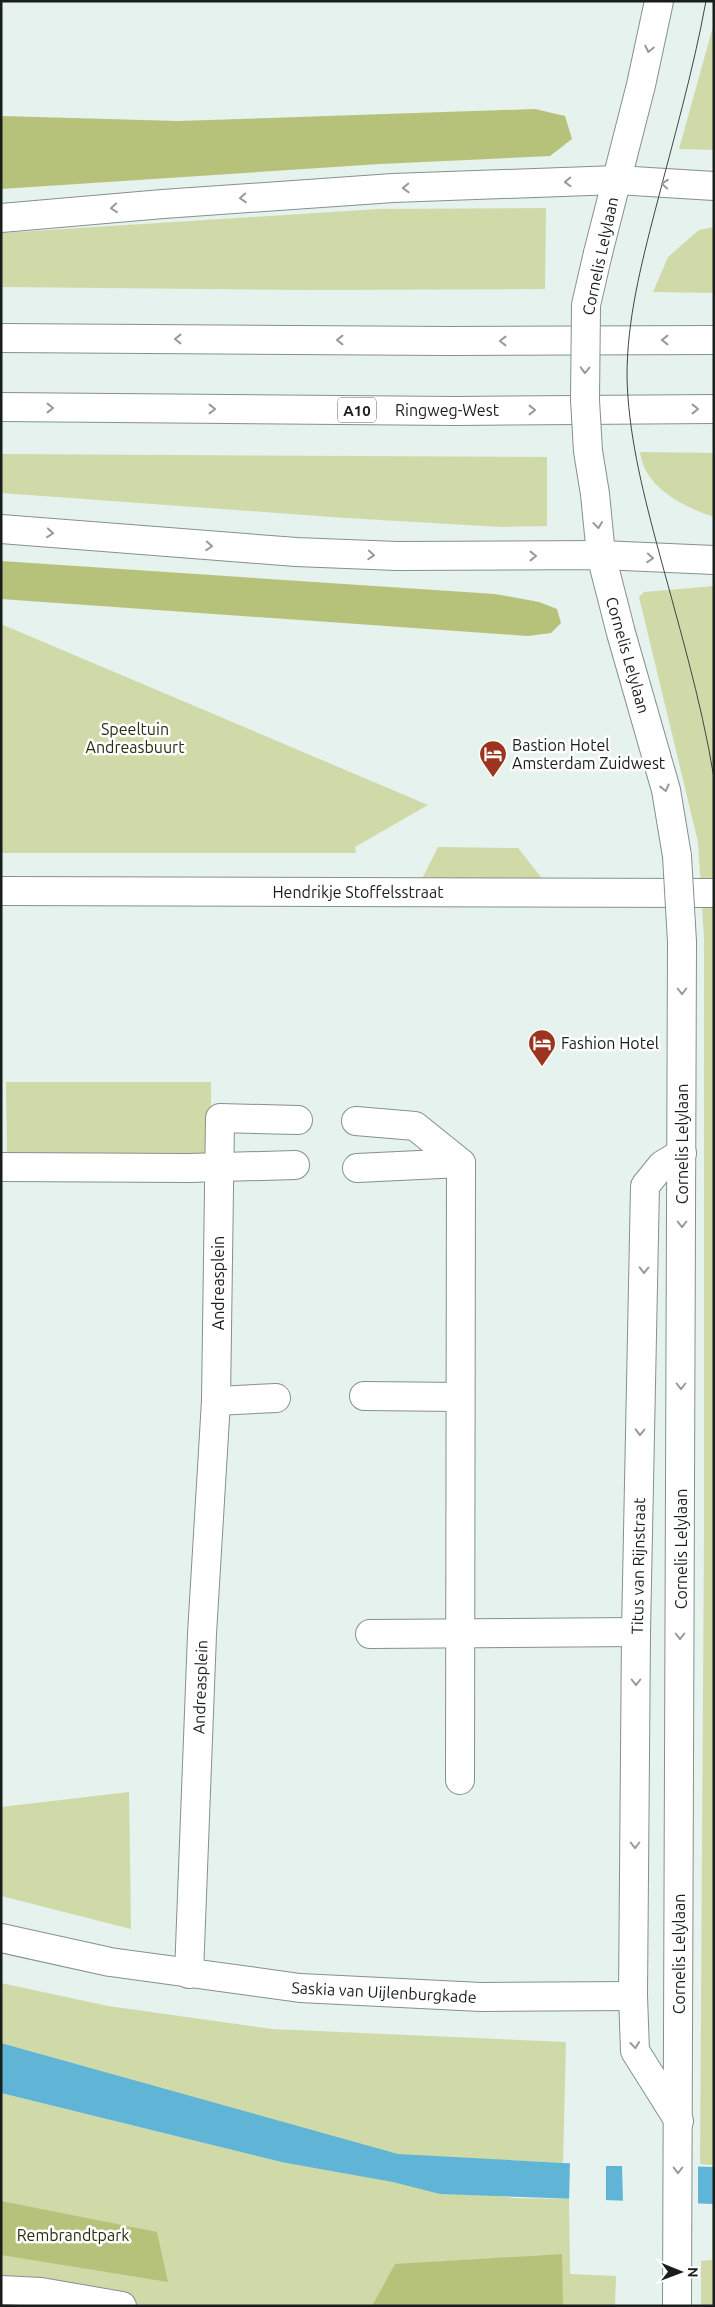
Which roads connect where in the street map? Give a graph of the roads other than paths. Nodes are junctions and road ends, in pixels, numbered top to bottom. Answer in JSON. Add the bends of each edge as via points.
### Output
{"nodes":[{"id":1,"x":659,"y":1,"type":"edge"},
{"id":2,"x":617,"y":180,"type":"junction"},
{"id":3,"x":714,"y":186,"type":"edge"},
{"id":4,"x":1,"y":218,"type":"edge"},
{"id":5,"x":1,"y":338,"type":"edge"},
{"id":6,"x":714,"y":340,"type":"edge"},
{"id":7,"x":1,"y":408,"type":"edge"},
{"id":8,"x":714,"y":409,"type":"edge"},
{"id":9,"x":1,"y":529,"type":"edge"},
{"id":10,"x":601,"y":555,"type":"junction"},
{"id":11,"x":714,"y":560,"type":"edge"},
{"id":12,"x":1,"y":891,"type":"edge"},
{"id":13,"x":714,"y":893,"type":"edge"},
{"id":14,"x":298,"y":1120,"type":"dead end"},
{"id":15,"x":356,"y":1120,"type":"dead end"},
{"id":16,"x":682,"y":1153,"type":"junction"},
{"id":17,"x":461,"y":1163,"type":"junction"},
{"id":18,"x":295,"y":1165,"type":"dead end"},
{"id":19,"x":219,"y":1166,"type":"junction"},
{"id":20,"x":1,"y":1167,"type":"edge"},
{"id":21,"x":357,"y":1168,"type":"dead end"},
{"id":22,"x":364,"y":1396,"type":"dead end"},
{"id":23,"x":460,"y":1397,"type":"junction"},
{"id":24,"x":276,"y":1398,"type":"dead end"},
{"id":25,"x":216,"y":1401,"type":"junction"},
{"id":26,"x":636,"y":1632,"type":"junction"},
{"id":27,"x":370,"y":1634,"type":"dead end"},
{"id":28,"x":462,"y":1634,"type":"junction"},
{"id":29,"x":460,"y":1780,"type":"dead end"},
{"id":30,"x":1,"y":1938,"type":"edge"},
{"id":31,"x":189,"y":1974,"type":"junction"},
{"id":32,"x":633,"y":1996,"type":"junction"},
{"id":33,"x":678,"y":2121,"type":"junction"},
{"id":34,"x":1,"y":2290,"type":"edge"},
{"id":35,"x":122,"y":2306,"type":"edge"},
{"id":36,"x":677,"y":2306,"type":"edge"}],
"edges":[{"from":1,"to":2,"type":"main road","name":"Cornelis Lelylaan","one_way":true},
{"from":3,"to":2,"type":"main road","one_way":true},
{"from":2,"to":4,"type":"main road","one_way":true,"via":[[393,188]]},
{"from":2,"to":10,"type":"main road","name":"Cornelis Lelylaan","one_way":true,"bridge":true,"via":[[586,305],[585,400]]},
{"from":6,"to":5,"type":"main road","one_way":true},
{"from":7,"to":8,"type":"main road","name":"Ringweg-West","number":"A10","one_way":true},
{"from":9,"to":10,"type":"main road","one_way":true,"via":[[296,552],[397,556]]},
{"from":10,"to":11,"type":"main road","one_way":true},
{"from":10,"to":16,"type":"main road","name":"Cornelis Lelylaan","one_way":true,"bridge":true,"via":[[666,790],[678,856],[682,942]]},
{"from":12,"to":13,"type":"main road","name":"Hendrikje Stoffelsstraat"},
{"from":14,"to":19,"type":"main road","name":"Andreasplein","via":[[220,1118]]},
{"from":15,"to":17,"type":"main road","via":[[415,1126]]},
{"from":16,"to":26,"type":"main road","name":"Titus van Rijnstraat","one_way":true,"via":[[662,1165],[645,1186]]},
{"from":16,"to":33,"type":"main road","name":"Cornelis Lelylaan","one_way":true},
{"from":17,"to":21,"type":"main road"},
{"from":17,"to":23,"type":"main road"},
{"from":18,"to":19,"type":"main road"},
{"from":19,"to":20,"type":"main road"},
{"from":19,"to":25,"type":"main road","name":"Andreasplein"},
{"from":22,"to":23,"type":"main road"},
{"from":23,"to":28,"type":"main road"},
{"from":24,"to":25,"type":"main road"},
{"from":25,"to":31,"type":"main road","name":"Andreasplein","via":[[202,1634]]},
{"from":26,"to":28,"type":"main road"},
{"from":26,"to":32,"type":"main road","name":"Titus van Rijnstraat","one_way":true},
{"from":27,"to":28,"type":"main road"},
{"from":28,"to":29,"type":"main road"},
{"from":30,"to":31,"type":"main road","name":"Saskia van Uijlenburgkade","via":[[110,1962]]},
{"from":31,"to":32,"type":"main road","name":"Saskia van Uijlenburgkade","via":[[300,1988],[480,1998]]},
{"from":32,"to":33,"type":"main road","one_way":true,"via":[[635,2051]]},
{"from":33,"to":36,"type":"main road","name":"Cornelis Lelylaan","one_way":true},
{"from":34,"to":35,"type":"main road","via":[[41,2292]]}]}
